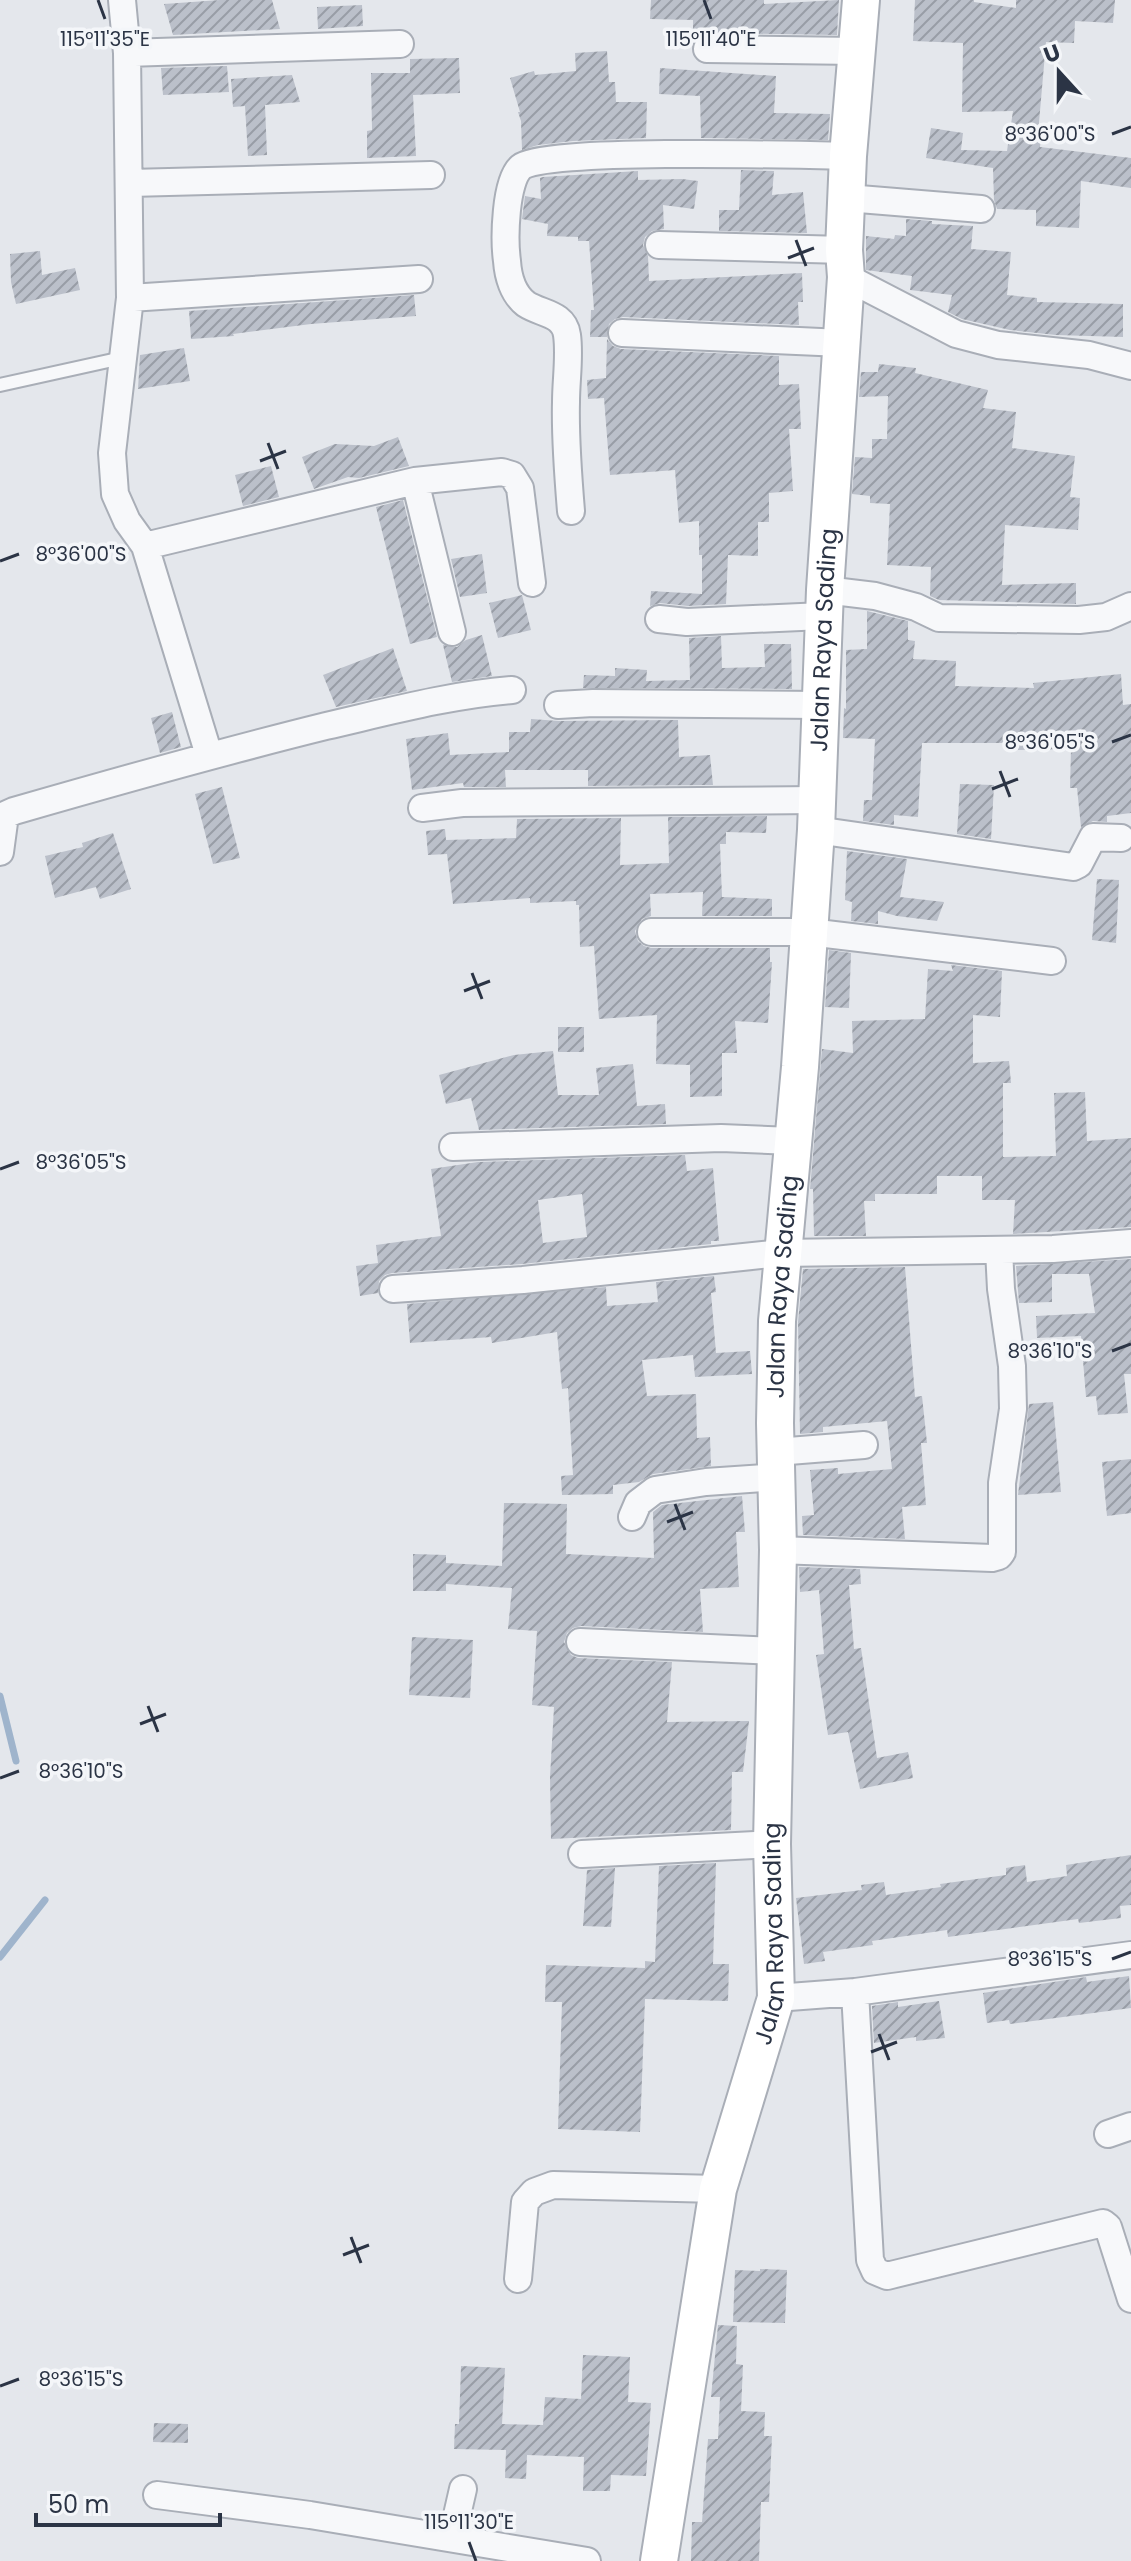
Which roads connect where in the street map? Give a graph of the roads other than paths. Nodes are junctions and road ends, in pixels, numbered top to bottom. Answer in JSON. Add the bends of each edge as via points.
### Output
{"nodes":[{"id":1,"x":122,"y":0,"type":"edge"},
{"id":2,"x":861,"y":0,"type":"edge"},
{"id":3,"x":400,"y":44,"type":"dead end"},
{"id":4,"x":707,"y":49,"type":"dead end"},
{"id":5,"x":857,"y":51,"type":"junction"},
{"id":6,"x":127,"y":53,"type":"junction"},
{"id":7,"x":848,"y":156,"type":"junction"},
{"id":8,"x":431,"y":175,"type":"dead end"},
{"id":9,"x":130,"y":183,"type":"junction"},
{"id":10,"x":847,"y":198,"type":"junction"},
{"id":11,"x":981,"y":209,"type":"dead end"},
{"id":12,"x":659,"y":245,"type":"dead end"},
{"id":13,"x":845,"y":264,"type":"junction"},
{"id":14,"x":419,"y":279,"type":"dead end"},
{"id":15,"x":130,"y":298,"type":"junction"},
{"id":16,"x":622,"y":333,"type":"dead end"},
{"id":17,"x":842,"y":343,"type":"junction"},
{"id":18,"x":122,"y":358,"type":"junction"},
{"id":19,"x":1131,"y":366,"type":"edge"},
{"id":20,"x":0,"y":385,"type":"edge"},
{"id":21,"x":415,"y":481,"type":"junction"},
{"id":22,"x":571,"y":511,"type":"dead end"},
{"id":23,"x":145,"y":546,"type":"junction"},
{"id":24,"x":532,"y":583,"type":"dead end"},
{"id":25,"x":824,"y":603,"type":"junction"},
{"id":26,"x":1131,"y":606,"type":"edge"},
{"id":27,"x":659,"y":619,"type":"dead end"},
{"id":28,"x":452,"y":632,"type":"dead end"},
{"id":29,"x":512,"y":690,"type":"dead end"},
{"id":30,"x":558,"y":705,"type":"dead end"},
{"id":31,"x":820,"y":705,"type":"junction"},
{"id":32,"x":209,"y":755,"type":"junction"},
{"id":33,"x":422,"y":808,"type":"dead end"},
{"id":34,"x":817,"y":815,"type":"junction"},
{"id":35,"x":1121,"y":838,"type":"dead end"},
{"id":36,"x":0,"y":852,"type":"edge"},
{"id":37,"x":651,"y":932,"type":"dead end"},
{"id":38,"x":809,"y":932,"type":"junction"},
{"id":39,"x":1052,"y":961,"type":"dead end"},
{"id":40,"x":792,"y":1141,"type":"junction"},
{"id":41,"x":453,"y":1147,"type":"dead end"},
{"id":42,"x":1131,"y":1243,"type":"edge"},
{"id":43,"x":999,"y":1250,"type":"junction"},
{"id":44,"x":781,"y":1253,"type":"junction"},
{"id":45,"x":393,"y":1289,"type":"dead end"},
{"id":46,"x":864,"y":1445,"type":"dead end"},
{"id":47,"x":776,"y":1464,"type":"junction"},
{"id":48,"x":632,"y":1517,"type":"dead end"},
{"id":49,"x":778,"y":1550,"type":"junction"},
{"id":50,"x":580,"y":1642,"type":"dead end"},
{"id":51,"x":776,"y":1651,"type":"junction"},
{"id":52,"x":772,"y":1844,"type":"junction"},
{"id":53,"x":582,"y":1854,"type":"dead end"},
{"id":54,"x":1131,"y":1955,"type":"edge"},
{"id":55,"x":855,"y":1992,"type":"junction"},
{"id":56,"x":776,"y":1998,"type":"junction"},
{"id":57,"x":718,"y":2189,"type":"junction"},
{"id":58,"x":518,"y":2279,"type":"dead end"},
{"id":59,"x":1131,"y":2299,"type":"edge"},
{"id":60,"x":463,"y":2489,"type":"dead end"},
{"id":61,"x":157,"y":2495,"type":"dead end"},
{"id":62,"x":452,"y":2537,"type":"junction"},
{"id":63,"x":587,"y":2561,"type":"edge"},
{"id":64,"x":659,"y":2561,"type":"edge"}],
"edges":[{"from":1,"to":6,"type":"street"},
{"from":2,"to":5,"type":"street","name":"Jalan Raya Sading"},
{"from":3,"to":6,"type":"street"},
{"from":4,"to":5,"type":"street"},
{"from":5,"to":7,"type":"street","name":"Jalan Raya Sading"},
{"from":6,"to":9,"type":"street"},
{"from":7,"to":10,"type":"street","name":"Jalan Raya Sading"},
{"from":7,"to":22,"type":"street","via":[[597,156],[529,162],[518,169],[511,185],[506,260],[515,292],[526,304],[559,319],[567,333]]},
{"from":8,"to":9,"type":"street"},
{"from":9,"to":15,"type":"street"},
{"from":10,"to":11,"type":"street"},
{"from":10,"to":13,"type":"street","name":"Jalan Raya Sading"},
{"from":12,"to":13,"type":"street","via":[[699,244]]},
{"from":13,"to":17,"type":"street","name":"Jalan Raya Sading"},
{"from":13,"to":19,"type":"street","via":[[956,334]]},
{"from":14,"to":15,"type":"street"},
{"from":15,"to":18,"type":"street"},
{"from":16,"to":17,"type":"street"},
{"from":17,"to":25,"type":"street","name":"Jalan Raya Sading"},
{"from":18,"to":20,"type":"lane"},
{"from":18,"to":23,"type":"street","via":[[112,453],[115,494]]},
{"from":21,"to":23,"type":"street"},
{"from":21,"to":24,"type":"street","via":[[512,475],[520,488]]},
{"from":21,"to":28,"type":"street"},
{"from":23,"to":32,"type":"street"},
{"from":25,"to":26,"type":"street","via":[[875,596],[939,618],[1079,620],[1106,617]]},
{"from":25,"to":27,"type":"street","via":[[687,622]]},
{"from":25,"to":31,"type":"street","name":"Jalan Raya Sading"},
{"from":29,"to":32,"type":"street","via":[[425,704]]},
{"from":30,"to":31,"type":"street"},
{"from":31,"to":34,"type":"street","name":"Jalan Raya Sading"},
{"from":32,"to":36,"type":"street","via":[[5,815]]},
{"from":33,"to":34,"type":"street","via":[[462,803]]},
{"from":34,"to":35,"type":"street","via":[[1073,867],[1093,837]]},
{"from":34,"to":38,"type":"street","name":"Jalan Raya Sading"},
{"from":37,"to":38,"type":"street"},
{"from":38,"to":39,"type":"street"},
{"from":38,"to":40,"type":"street","name":"Jalan Raya Sading"},
{"from":40,"to":41,"type":"street","via":[[721,1138]]},
{"from":40,"to":44,"type":"street","name":"Jalan Raya Sading"},
{"from":42,"to":43,"type":"street"},
{"from":43,"to":44,"type":"street"},
{"from":43,"to":49,"type":"street","via":[[1013,1409],[1002,1483],[1002,1552],[992,1558]]},
{"from":44,"to":45,"type":"street"},
{"from":44,"to":47,"type":"street","name":"Jalan Raya Sading"},
{"from":46,"to":47,"type":"street"},
{"from":47,"to":48,"type":"street","via":[[655,1490],[638,1503]]},
{"from":47,"to":49,"type":"street","name":"Jalan Raya Sading"},
{"from":49,"to":51,"type":"street","name":"Jalan Raya Sading"},
{"from":50,"to":51,"type":"street"},
{"from":51,"to":52,"type":"street","name":"Jalan Raya Sading"},
{"from":52,"to":53,"type":"street"},
{"from":52,"to":56,"type":"street","name":"Jalan Raya Sading"},
{"from":54,"to":55,"type":"street"},
{"from":55,"to":56,"type":"street"},
{"from":55,"to":59,"type":"street","via":[[870,2260],[875,2271],[887,2276],[1103,2223]]},
{"from":56,"to":57,"type":"street","name":"Jalan Raya Sading"},
{"from":57,"to":58,"type":"street","via":[[553,2185],[534,2192],[525,2202]]},
{"from":57,"to":64,"type":"street","name":"Jalan Raya Sading"},
{"from":60,"to":62,"type":"street"},
{"from":61,"to":62,"type":"street"},
{"from":62,"to":63,"type":"street"}]}
